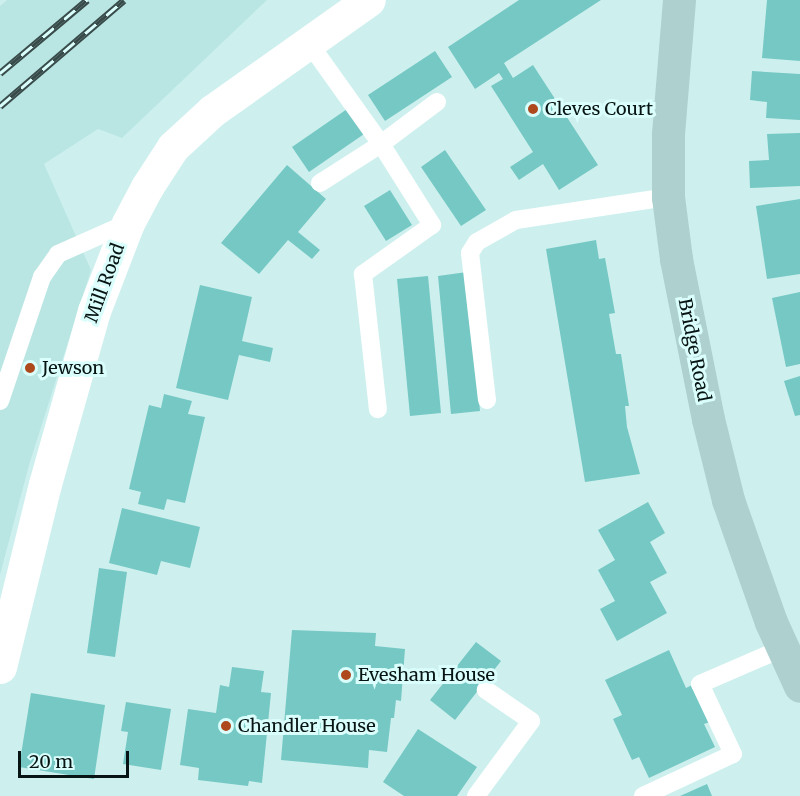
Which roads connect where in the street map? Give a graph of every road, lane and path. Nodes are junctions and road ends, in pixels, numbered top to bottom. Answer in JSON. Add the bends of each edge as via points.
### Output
{"nodes":[{"id":1,"x":369,"y":0,"type":"edge"},
{"id":2,"x":679,"y":0,"type":"edge"},
{"id":3,"x":309,"y":43,"type":"junction"},
{"id":4,"x":437,"y":102,"type":"dead end"},
{"id":5,"x":381,"y":144,"type":"junction"},
{"id":6,"x":320,"y":183,"type":"dead end"},
{"id":7,"x":668,"y":197,"type":"junction"},
{"id":8,"x":128,"y":223,"type":"junction"},
{"id":9,"x":488,"y":400,"type":"dead end"},
{"id":10,"x":0,"y":401,"type":"edge"},
{"id":11,"x":378,"y":409,"type":"dead end"},
{"id":12,"x":783,"y":648,"type":"junction"},
{"id":13,"x":0,"y":667,"type":"edge"},
{"id":14,"x":800,"y":686,"type":"edge"},
{"id":15,"x":486,"y":690,"type":"dead end"},
{"id":16,"x":476,"y":796,"type":"edge"},
{"id":17,"x":642,"y":796,"type":"edge"}],
"edges":[{"from":1,"to":3,"type":"street","name":"Mill Road"},
{"from":2,"to":7,"type":"main road","name":"Bridge Road","via":[[668,135]]},
{"from":3,"to":5,"type":"lane"},
{"from":3,"to":8,"type":"street","name":"Mill Road","via":[[212,111],[173,147]]},
{"from":4,"to":5,"type":"lane"},
{"from":5,"to":6,"type":"lane"},
{"from":5,"to":11,"type":"lane","via":[[432,225],[363,274]]},
{"from":7,"to":9,"type":"lane","via":[[516,220],[477,242],[470,253]]},
{"from":7,"to":12,"type":"main road","name":"Bridge Road","via":[[708,419],[728,500]]},
{"from":8,"to":10,"type":"lane","via":[[58,254],[42,277]]},
{"from":8,"to":13,"type":"street","name":"Mill Road","via":[[94,311],[45,484]]},
{"from":12,"to":14,"type":"main road","name":"Bridge Road"},
{"from":12,"to":17,"type":"lane","via":[[700,684],[733,754]]},
{"from":15,"to":16,"type":"lane","via":[[531,721]]}]}
